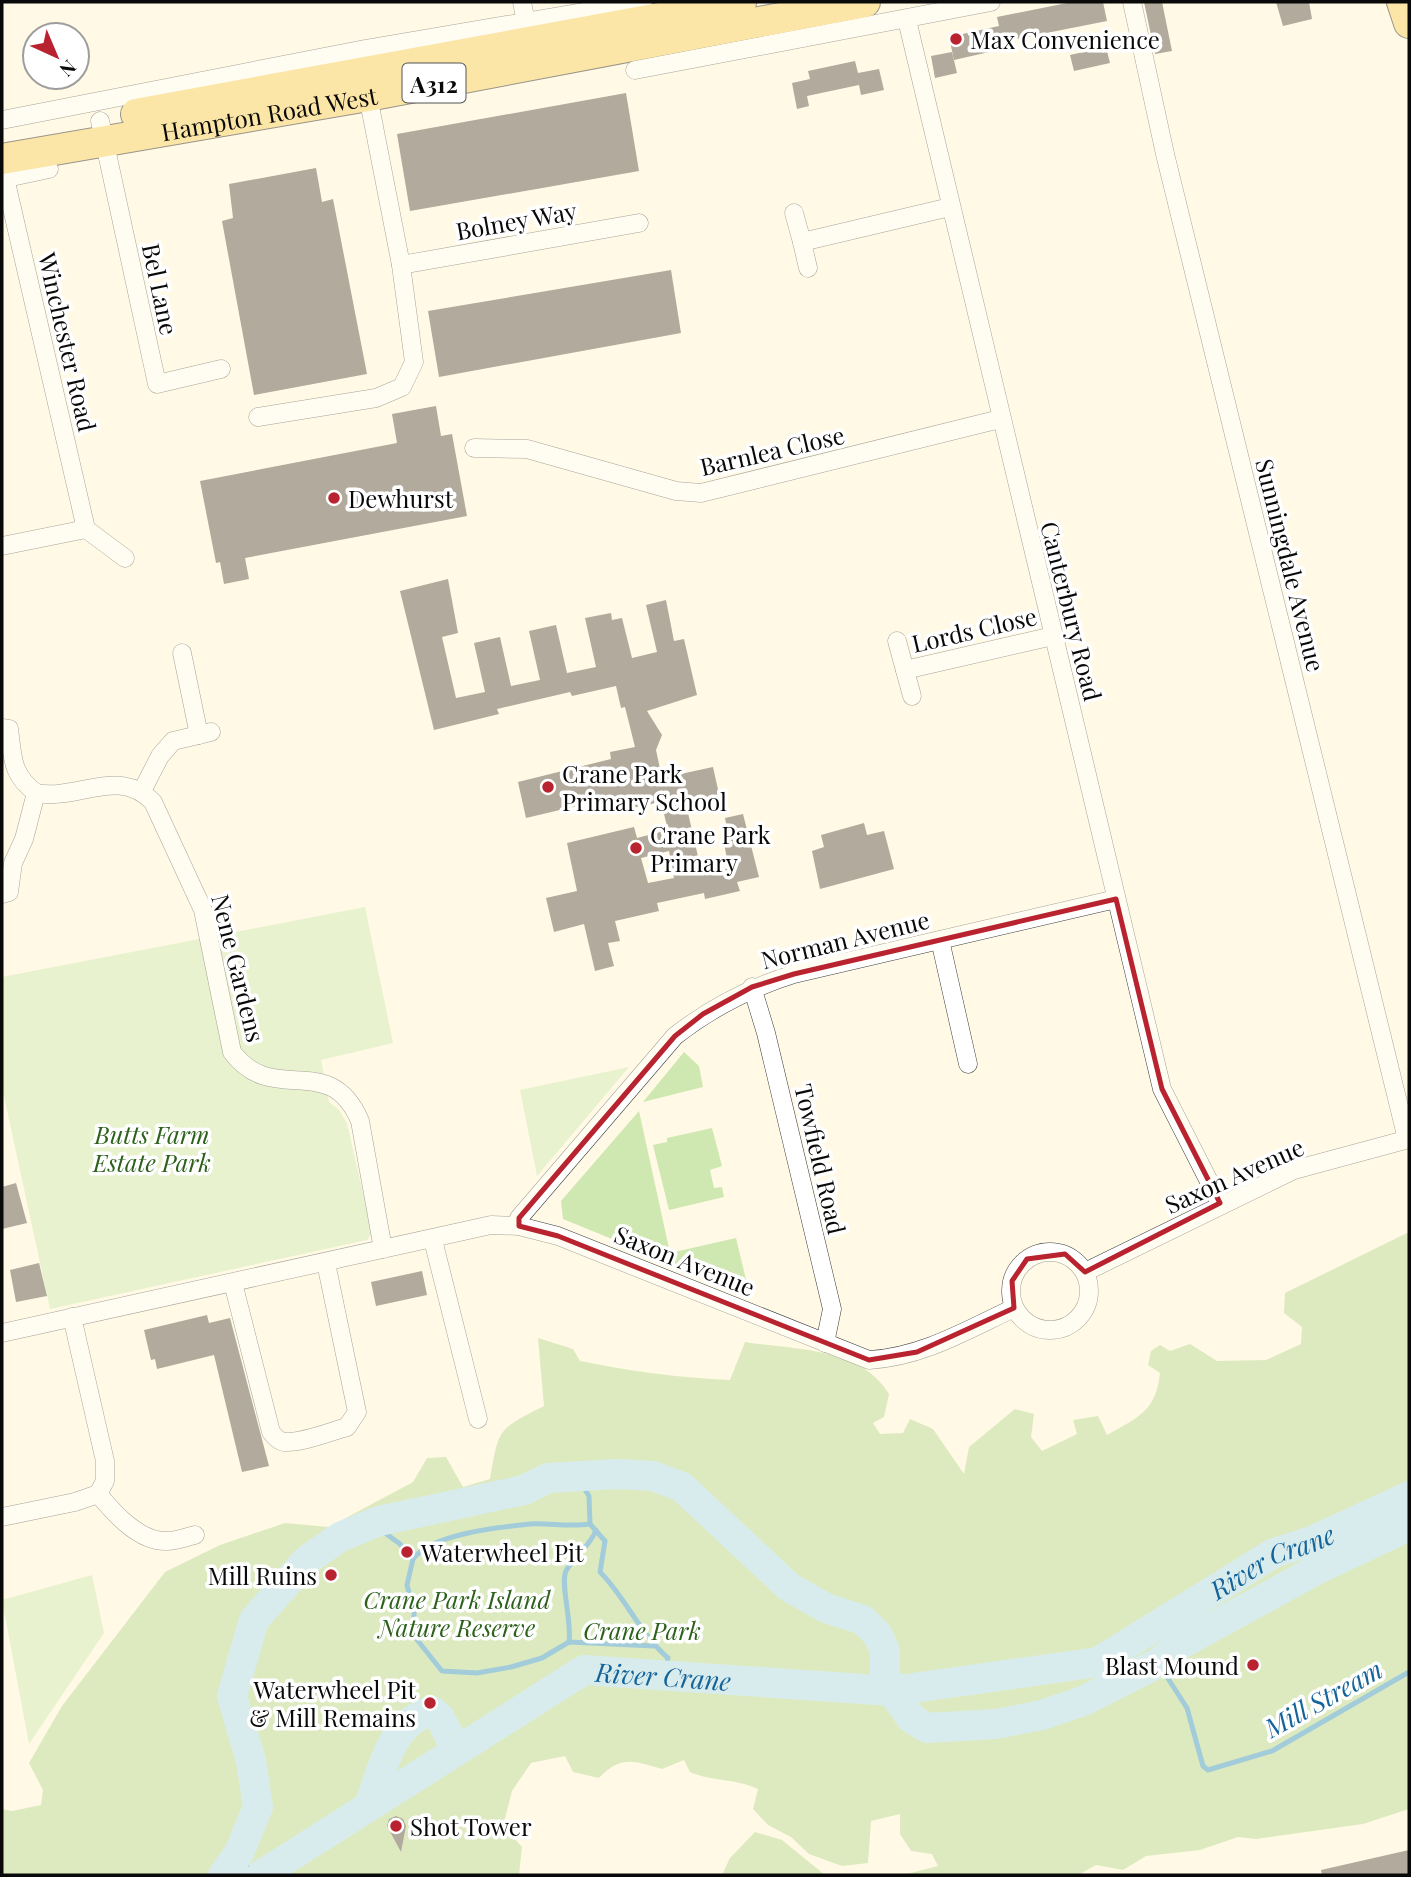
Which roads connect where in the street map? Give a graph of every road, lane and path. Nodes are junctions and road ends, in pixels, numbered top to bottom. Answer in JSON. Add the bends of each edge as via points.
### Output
{"nodes":[{"id":1,"x":522,"y":2,"type":"edge"},
{"id":2,"x":643,"y":2,"type":"edge"},
{"id":3,"x":751,"y":2,"type":"edge"},
{"id":4,"x":875,"y":2,"type":"edge"},
{"id":5,"x":991,"y":2,"type":"edge"},
{"id":6,"x":1132,"y":2,"type":"edge"},
{"id":7,"x":1402,"y":2,"type":"edge"},
{"id":8,"x":872,"y":13,"type":"edge"},
{"id":9,"x":907,"y":20,"type":"junction"},
{"id":10,"x":1409,"y":23,"type":"edge"},
{"id":11,"x":530,"y":42,"type":"junction"},
{"id":12,"x":383,"y":67,"type":"junction"},
{"id":13,"x":635,"y":70,"type":"dead end"},
{"id":14,"x":368,"y":96,"type":"junction"},
{"id":15,"x":2,"y":120,"type":"edge"},
{"id":16,"x":102,"y":130,"type":"junction"},
{"id":17,"x":2,"y":140,"type":"edge"},
{"id":18,"x":49,"y":169,"type":"dead end"},
{"id":19,"x":3,"y":171,"type":"edge"},
{"id":20,"x":950,"y":207,"type":"junction"},
{"id":21,"x":794,"y":213,"type":"dead end"},
{"id":22,"x":639,"y":223,"type":"dead end"},
{"id":23,"x":802,"y":242,"type":"junction"},
{"id":24,"x":401,"y":265,"type":"junction"},
{"id":25,"x":808,"y":268,"type":"dead end"},
{"id":26,"x":221,"y":369,"type":"dead end"},
{"id":27,"x":258,"y":418,"type":"dead end"},
{"id":28,"x":1000,"y":419,"type":"junction"},
{"id":29,"x":474,"y":448,"type":"dead end"},
{"id":30,"x":86,"y":529,"type":"junction"},
{"id":31,"x":2,"y":546,"type":"edge"},
{"id":32,"x":125,"y":558,"type":"dead end"},
{"id":33,"x":1053,"y":636,"type":"junction"},
{"id":34,"x":897,"y":641,"type":"dead end"},
{"id":35,"x":182,"y":653,"type":"dead end"},
{"id":36,"x":905,"y":670,"type":"junction"},
{"id":37,"x":912,"y":696,"type":"dead end"},
{"id":38,"x":2,"y":728,"type":"edge"},
{"id":39,"x":142,"y":790,"type":"junction"},
{"id":40,"x":36,"y":793,"type":"junction"},
{"id":41,"x":8,"y":897,"type":"edge"},
{"id":42,"x":1116,"y":898,"type":"junction"},
{"id":43,"x":940,"y":940,"type":"junction"},
{"id":44,"x":752,"y":987,"type":"junction"},
{"id":45,"x":968,"y":1064,"type":"dead end"},
{"id":46,"x":1408,"y":1139,"type":"edge"},
{"id":47,"x":1220,"y":1203,"type":"junction"},
{"id":48,"x":519,"y":1226,"type":"junction"},
{"id":49,"x":433,"y":1240,"type":"junction"},
{"id":50,"x":383,"y":1249,"type":"junction"},
{"id":51,"x":326,"y":1263,"type":"junction"},
{"id":52,"x":1085,"y":1272,"type":"junction"},
{"id":53,"x":233,"y":1283,"type":"junction"},
{"id":54,"x":1014,"y":1308,"type":"junction"},
{"id":55,"x":72,"y":1317,"type":"junction"},
{"id":56,"x":2,"y":1333,"type":"edge"},
{"id":57,"x":825,"y":1343,"type":"junction"},
{"id":58,"x":478,"y":1419,"type":"dead end"},
{"id":59,"x":97,"y":1494,"type":"junction"},
{"id":60,"x":2,"y":1517,"type":"edge"},
{"id":61,"x":195,"y":1535,"type":"dead end"}],
"edges":[{"from":1,"to":11,"type":"street"},
{"from":2,"to":11,"type":"street","name":"Hampton Road West"},
{"from":3,"to":11,"type":"main road","name":"Hampton Road West","number":"A312"},
{"from":4,"to":8,"type":"street"},
{"from":5,"to":9,"type":"street","name":"Hampton Road West"},
{"from":6,"to":46,"type":"street","name":"Sunningdale Avenue","via":[[1164,154]]},
{"from":7,"to":10,"type":"main road"},
{"from":8,"to":9,"type":"street","name":"Hampton Road West"},
{"from":8,"to":11,"type":"main road","name":"Hampton Road West","number":"A312"},
{"from":8,"to":13,"type":"street","name":"Hampton Road West"},
{"from":9,"to":20,"type":"street","name":"Canterbury Road"},
{"from":11,"to":12,"type":"main road","name":"Hampton Road West","number":"A312"},
{"from":11,"to":14,"type":"main road","name":"Hampton Road West","number":"A312"},
{"from":11,"to":15,"type":"street","name":"Hampton Road West","via":[[230,74]]},
{"from":12,"to":14,"type":"street"},
{"from":12,"to":16,"type":"main road","name":"Hampton Road West","number":"A312"},
{"from":14,"to":16,"type":"main road","name":"Hampton Road West","number":"A312"},
{"from":14,"to":24,"type":"street"},
{"from":16,"to":17,"type":"main road","name":"Hampton Road West","number":"A312"},
{"from":16,"to":19,"type":"main road","name":"Hampton Road West","number":"A312"},
{"from":16,"to":26,"type":"street","name":"Bel Lane","via":[[157,384]]},
{"from":18,"to":19,"type":"street"},
{"from":19,"to":30,"type":"street","name":"Winchester Road"},
{"from":20,"to":23,"type":"street"},
{"from":20,"to":28,"type":"street","name":"Canterbury Road"},
{"from":21,"to":23,"type":"street"},
{"from":22,"to":24,"type":"street","name":"Bolney Way"},
{"from":23,"to":25,"type":"street"},
{"from":24,"to":27,"type":"street","via":[[414,362],[402,387],[376,398]]},
{"from":28,"to":29,"type":"street","name":"Barnlea Close","via":[[701,494],[527,449]]},
{"from":28,"to":33,"type":"street","name":"Canterbury Road"},
{"from":30,"to":31,"type":"street"},
{"from":30,"to":32,"type":"street"},
{"from":33,"to":36,"type":"street","name":"Lords Close"},
{"from":33,"to":42,"type":"street","name":"Canterbury Road"},
{"from":34,"to":36,"type":"street","name":"Lords Close"},
{"from":35,"to":39,"type":"street","via":[[205,733],[173,741]]},
{"from":36,"to":37,"type":"street","name":"Lords Close"},
{"from":38,"to":40,"type":"street","via":[[9,729],[15,770]]},
{"from":39,"to":40,"type":"street","via":[[116,784],[50,795]]},
{"from":39,"to":50,"type":"street","name":"Nene Gardens","via":[[153,802],[199,897],[232,1052],[243,1067],[260,1077],[321,1081],[339,1089],[353,1104]]},
{"from":40,"to":41,"type":"street","via":[[13,863]]},
{"from":42,"to":43,"type":"street","name":"Norman Avenue"},
{"from":42,"to":47,"type":"street","name":"Canterbury Road","via":[[1162,1089]]},
{"from":43,"to":44,"type":"street","name":"Norman Avenue"},
{"from":43,"to":45,"type":"street"},
{"from":44,"to":48,"type":"street","name":"Norman Avenue","via":[[703,1014],[675,1036],[519,1218]]},
{"from":44,"to":57,"type":"street","name":"Towfield Road","via":[[832,1309]]},
{"from":46,"to":47,"type":"street","name":"Saxon Avenue","via":[[1294,1170]]},
{"from":47,"to":52,"type":"street","name":"Saxon Avenue"},
{"from":48,"to":49,"type":"street","name":"Saxon Avenue","via":[[491,1225]]},
{"from":48,"to":57,"type":"street","name":"Saxon Avenue","via":[[558,1236]]},
{"from":49,"to":50,"type":"street","name":"Saxon Avenue"},
{"from":49,"to":58,"type":"street"},
{"from":50,"to":51,"type":"street","name":"Saxon Avenue"},
{"from":51,"to":53,"type":"street","name":"Saxon Avenue"},
{"from":51,"to":53,"type":"street","via":[[357,1412],[348,1427],[308,1437],[284,1442],[271,1432]]},
{"from":52,"to":54,"type":"street","via":[[1065,1254],[1052,1252],[1028,1259],[1012,1281]]},
{"from":52,"to":54,"type":"street","via":[[1089,1296],[1085,1308],[1068,1326],[1056,1330],[1031,1326]]},
{"from":53,"to":55,"type":"street","name":"Saxon Avenue"},
{"from":54,"to":57,"type":"street","name":"Saxon Avenue","via":[[899,1358],[870,1360]]},
{"from":55,"to":56,"type":"street","name":"Saxon Avenue"},
{"from":55,"to":59,"type":"street","via":[[105,1461],[105,1481]]},
{"from":59,"to":60,"type":"street"},
{"from":59,"to":61,"type":"street","via":[[145,1535],[165,1542]]}]}
